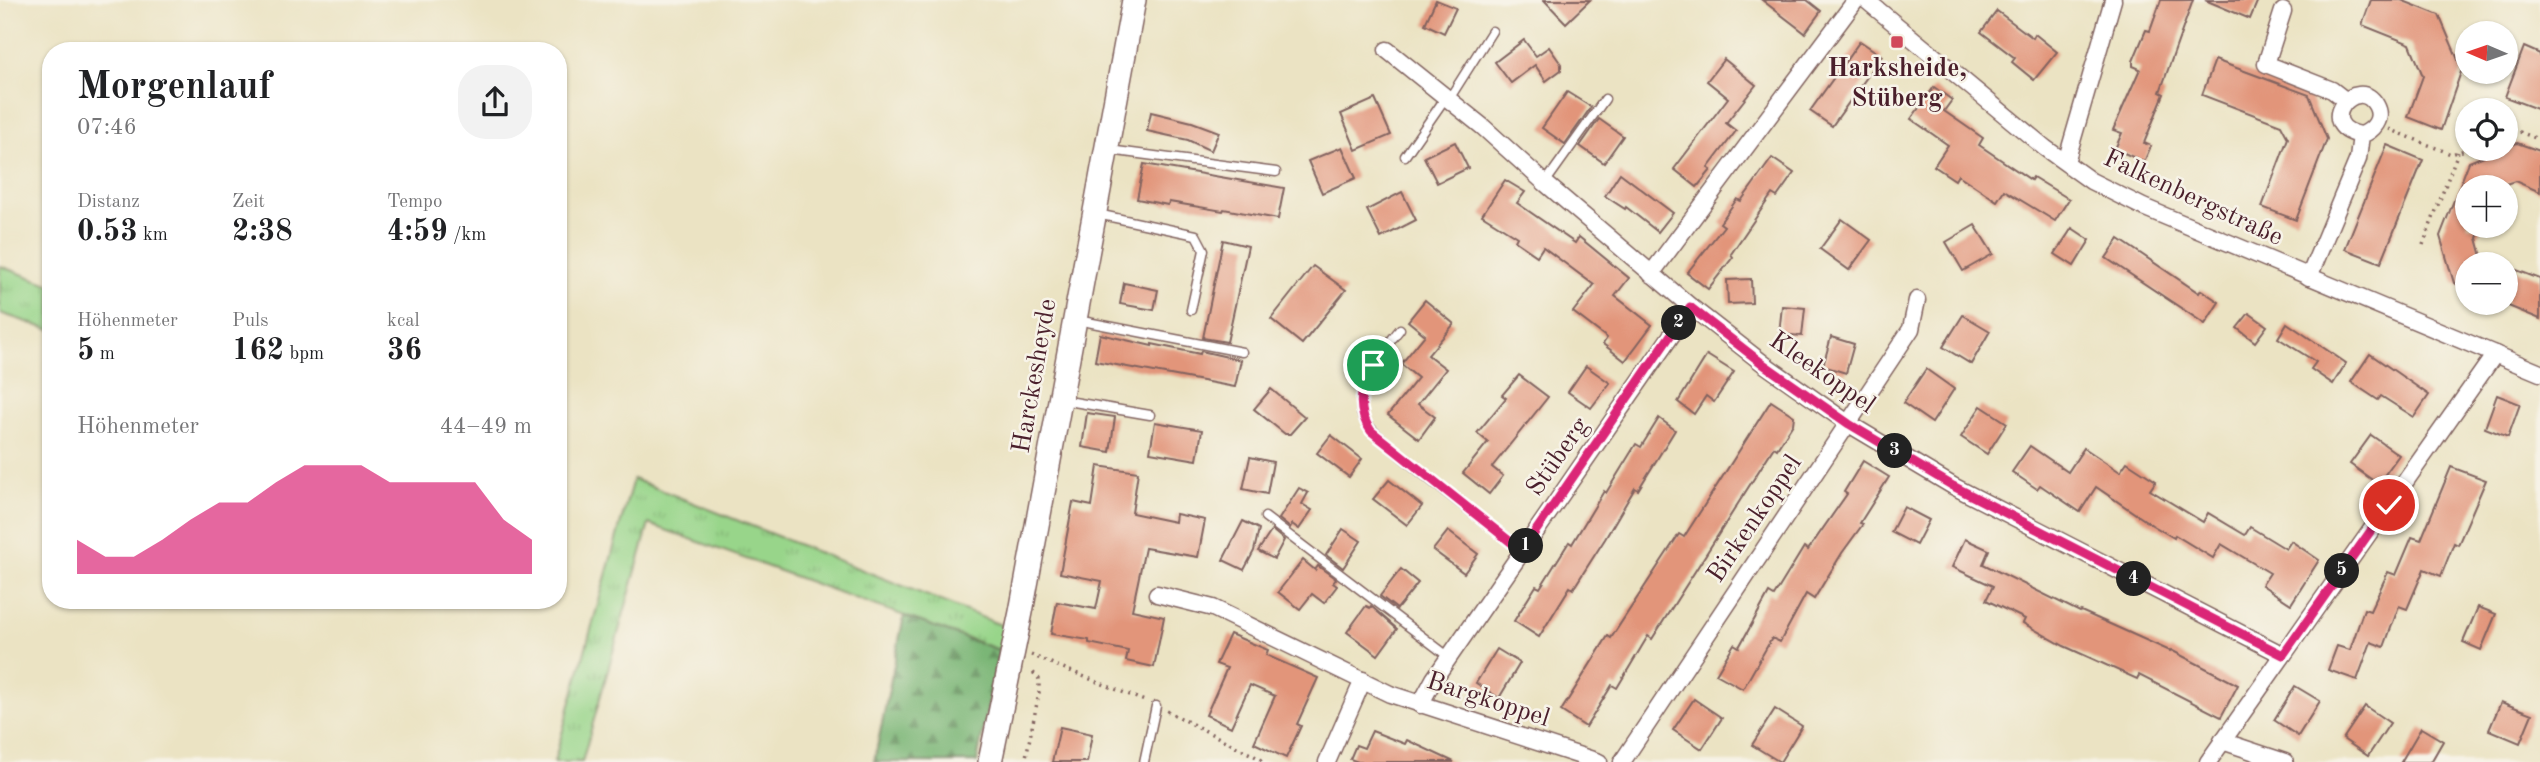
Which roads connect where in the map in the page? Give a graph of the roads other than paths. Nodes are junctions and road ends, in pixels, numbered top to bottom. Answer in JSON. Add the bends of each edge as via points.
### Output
{"nodes":[{"id":1,"x":1134,"y":0,"type":"edge"},
{"id":2,"x":1856,"y":0,"type":"edge"},
{"id":3,"x":1866,"y":0,"type":"edge"},
{"id":4,"x":2113,"y":0,"type":"edge"},
{"id":5,"x":2283,"y":11,"type":"dead end"},
{"id":6,"x":1492,"y":32,"type":"dead end"},
{"id":7,"x":1387,"y":50,"type":"dead end"},
{"id":8,"x":1447,"y":98,"type":"junction"},
{"id":9,"x":1605,"y":99,"type":"dead end"},
{"id":10,"x":2345,"y":100,"type":"junction"},
{"id":11,"x":2361,"y":135,"type":"junction"},
{"id":12,"x":1106,"y":150,"type":"junction"},
{"id":13,"x":1405,"y":156,"type":"dead end"},
{"id":14,"x":2066,"y":162,"type":"junction"},
{"id":15,"x":1276,"y":172,"type":"dead end"},
{"id":16,"x":1545,"y":183,"type":"junction"},
{"id":17,"x":1094,"y":213,"type":"junction"},
{"id":18,"x":1651,"y":274,"type":"junction"},
{"id":19,"x":2309,"y":277,"type":"junction"},
{"id":20,"x":1917,"y":300,"type":"dead end"},
{"id":21,"x":1690,"y":307,"type":"junction"},
{"id":22,"x":1191,"y":310,"type":"dead end"},
{"id":23,"x":1074,"y":319,"type":"junction"},
{"id":24,"x":1399,"y":329,"type":"dead end"},
{"id":25,"x":1242,"y":352,"type":"dead end"},
{"id":26,"x":2495,"y":354,"type":"junction"},
{"id":27,"x":2540,"y":373,"type":"edge"},
{"id":28,"x":1059,"y":400,"type":"junction"},
{"id":29,"x":1150,"y":415,"type":"dead end"},
{"id":30,"x":1849,"y":424,"type":"junction"},
{"id":31,"x":1265,"y":517,"type":"dead end"},
{"id":32,"x":1522,"y":551,"type":"junction"},
{"id":33,"x":1157,"y":594,"type":"dead end"},
{"id":34,"x":2283,"y":655,"type":"junction"},
{"id":35,"x":1449,"y":657,"type":"junction"},
{"id":36,"x":1363,"y":680,"type":"junction"},
{"id":37,"x":1420,"y":705,"type":"junction"},
{"id":38,"x":1156,"y":706,"type":"dead end"},
{"id":39,"x":2222,"y":741,"type":"junction"},
{"id":40,"x":990,"y":762,"type":"edge"},
{"id":41,"x":1144,"y":762,"type":"edge"},
{"id":42,"x":1327,"y":762,"type":"edge"},
{"id":43,"x":1599,"y":762,"type":"edge"},
{"id":44,"x":1622,"y":762,"type":"edge"},
{"id":45,"x":2208,"y":762,"type":"edge"},
{"id":46,"x":2285,"y":762,"type":"edge"}],
"edges":[{"from":1,"to":12,"type":"main road","name":"Harckesheyde"},
{"from":2,"to":18,"type":"street"},
{"from":3,"to":14,"type":"street","name":"Falkenbergstraße"},
{"from":4,"to":14,"type":"street"},
{"from":5,"to":10,"type":"street","via":[[2266,64],[2332,90]]},
{"from":6,"to":8,"type":"lane"},
{"from":7,"to":8,"type":"street","name":"Kleekoppel"},
{"from":8,"to":13,"type":"lane"},
{"from":8,"to":16,"type":"street","name":"Kleekoppel"},
{"from":9,"to":16,"type":"lane"},
{"from":10,"to":11,"type":"street","via":[[2339,110],[2340,123],[2349,133]]},
{"from":10,"to":11,"type":"street","via":[[2369,97],[2376,104],[2377,123],[2371,132]]},
{"from":11,"to":19,"type":"street","via":[[2358,159]]},
{"from":12,"to":15,"type":"lane"},
{"from":12,"to":17,"type":"main road","name":"Harckesheyde"},
{"from":14,"to":19,"type":"street","name":"Falkenbergstraße","via":[[2091,181],[2143,207]]},
{"from":16,"to":18,"type":"street","name":"Kleekoppel"},
{"from":17,"to":22,"type":"lane","via":[[1196,235],[1204,250]]},
{"from":17,"to":23,"type":"main road","name":"Harckesheyde"},
{"from":18,"to":21,"type":"street","name":"Kleekoppel"},
{"from":19,"to":26,"type":"street","name":"Falkenbergstraße"},
{"from":20,"to":30,"type":"street","name":"Birkenkoppel","via":[[1911,329]]},
{"from":21,"to":30,"type":"street","name":"Kleekoppel"},
{"from":21,"to":32,"type":"street","name":"Stüberg"},
{"from":23,"to":25,"type":"lane"},
{"from":23,"to":28,"type":"main road","name":"Harckesheyde"},
{"from":24,"to":32,"type":"lane","via":[[1365,379],[1362,419],[1393,450]]},
{"from":26,"to":27,"type":"street","name":"Falkenbergstraße"},
{"from":26,"to":34,"type":"street"},
{"from":28,"to":29,"type":"lane"},
{"from":28,"to":40,"type":"main road","name":"Harckesheyde"},
{"from":30,"to":34,"type":"street","name":"Kleekoppel","via":[[1953,486]]},
{"from":30,"to":44,"type":"street","name":"Birkenkoppel"},
{"from":31,"to":35,"type":"lane"},
{"from":32,"to":35,"type":"street","name":"Stüberg"},
{"from":33,"to":36,"type":"street","name":"Bargkoppel","via":[[1213,608]]},
{"from":34,"to":39,"type":"street"},
{"from":35,"to":37,"type":"street","name":"Stüberg"},
{"from":36,"to":37,"type":"street","name":"Bargkoppel"},
{"from":36,"to":42,"type":"street"},
{"from":37,"to":43,"type":"street","name":"Bargkoppel"},
{"from":38,"to":41,"type":"lane"},
{"from":39,"to":45,"type":"street"},
{"from":39,"to":46,"type":"street"}]}
